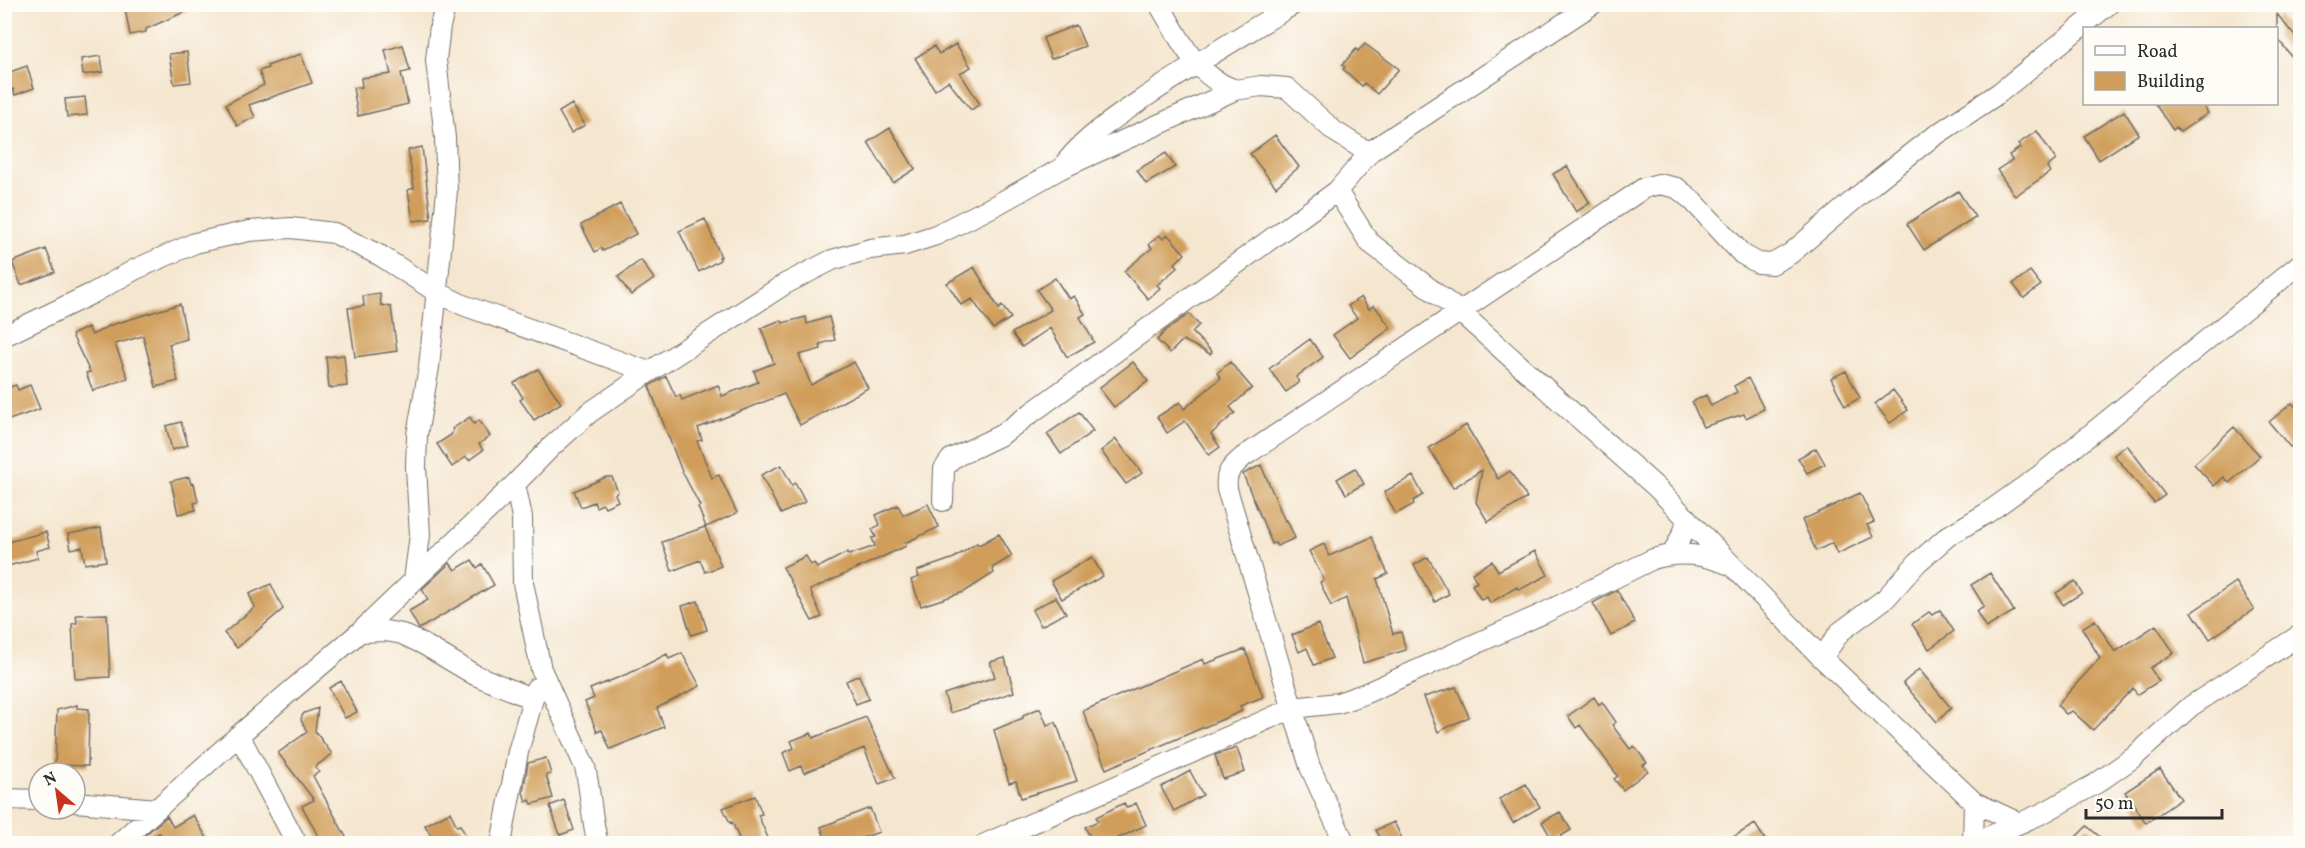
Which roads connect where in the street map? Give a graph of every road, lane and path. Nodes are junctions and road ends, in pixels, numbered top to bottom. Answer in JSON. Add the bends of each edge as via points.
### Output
{"nodes":[{"id":1,"x":446,"y":4,"type":"edge"},
{"id":2,"x":1159,"y":4,"type":"edge"},
{"id":3,"x":1294,"y":4,"type":"edge"},
{"id":4,"x":1593,"y":4,"type":"edge"},
{"id":5,"x":2109,"y":4,"type":"edge"},
{"id":6,"x":1195,"y":63,"type":"junction"},
{"id":7,"x":1235,"y":90,"type":"junction"},
{"id":8,"x":1371,"y":151,"type":"junction"},
{"id":9,"x":1060,"y":169,"type":"junction"},
{"id":10,"x":1337,"y":191,"type":"junction"},
{"id":11,"x":2301,"y":264,"type":"edge"},
{"id":12,"x":435,"y":291,"type":"junction"},
{"id":13,"x":1437,"y":292,"type":"junction"},
{"id":14,"x":1459,"y":310,"type":"junction"},
{"id":15,"x":1432,"y":329,"type":"junction"},
{"id":16,"x":4,"y":336,"type":"edge"},
{"id":17,"x":649,"y":372,"type":"junction"},
{"id":18,"x":515,"y":484,"type":"junction"},
{"id":19,"x":943,"y":501,"type":"dead end"},
{"id":20,"x":1687,"y":518,"type":"junction"},
{"id":21,"x":1673,"y":553,"type":"junction"},
{"id":22,"x":1733,"y":566,"type":"junction"},
{"id":23,"x":414,"y":580,"type":"junction"},
{"id":24,"x":360,"y":632,"type":"junction"},
{"id":25,"x":1840,"y":632,"type":"junction"},
{"id":26,"x":1799,"y":634,"type":"junction"},
{"id":27,"x":2301,"y":635,"type":"edge"},
{"id":28,"x":1822,"y":658,"type":"junction"},
{"id":29,"x":541,"y":669,"type":"junction"},
{"id":30,"x":533,"y":699,"type":"junction"},
{"id":31,"x":1293,"y":708,"type":"junction"},
{"id":32,"x":239,"y":735,"type":"junction"},
{"id":33,"x":4,"y":799,"type":"edge"},
{"id":34,"x":27,"y":800,"type":"edge"},
{"id":35,"x":1974,"y":802,"type":"junction"},
{"id":36,"x":87,"y":803,"type":"edge"},
{"id":37,"x":156,"y":809,"type":"junction"},
{"id":38,"x":2017,"y":822,"type":"junction"},
{"id":39,"x":118,"y":843,"type":"edge"},
{"id":40,"x":297,"y":843,"type":"edge"},
{"id":41,"x":501,"y":843,"type":"edge"},
{"id":42,"x":598,"y":843,"type":"edge"},
{"id":43,"x":985,"y":843,"type":"edge"},
{"id":44,"x":1345,"y":843,"type":"edge"},
{"id":45,"x":1973,"y":843,"type":"edge"}],
"edges":[{"from":1,"to":12,"type":"street","via":[[436,60],[447,190]]},
{"from":2,"to":6,"type":"street"},
{"from":3,"to":6,"type":"street"},
{"from":4,"to":8,"type":"street"},
{"from":5,"to":14,"type":"street","via":[[1999,93],[1927,141],[1790,254],[1772,264],[1758,263],[1742,254],[1693,201],[1677,188],[1659,184],[1644,188]]},
{"from":6,"to":7,"type":"street","via":[[1215,81]]},
{"from":6,"to":9,"type":"street","via":[[1115,118],[1077,148]]},
{"from":7,"to":8,"type":"street","via":[[1287,88],[1334,131]]},
{"from":7,"to":9,"type":"street"},
{"from":8,"to":10,"type":"street"},
{"from":9,"to":17,"type":"street","via":[[936,235],[832,260],[785,284]]},
{"from":10,"to":13,"type":"street","via":[[1368,242]]},
{"from":10,"to":19,"type":"street","via":[[1001,435],[951,459],[944,469]]},
{"from":11,"to":25,"type":"street","via":[[2039,476],[1948,536],[1886,598]]},
{"from":12,"to":16,"type":"street","via":[[381,256],[334,233],[291,228],[249,231],[195,243]]},
{"from":12,"to":17,"type":"street","via":[[472,309]]},
{"from":12,"to":23,"type":"street","via":[[429,368],[417,435],[420,535]]},
{"from":13,"to":14,"type":"street"},
{"from":13,"to":15,"type":"street"},
{"from":14,"to":15,"type":"street"},
{"from":14,"to":20,"type":"street"},
{"from":15,"to":31,"type":"street","via":[[1243,457],[1226,477]]},
{"from":17,"to":18,"type":"street","via":[[589,413]]},
{"from":18,"to":23,"type":"street"},
{"from":18,"to":29,"type":"street","via":[[522,517],[523,583]]},
{"from":20,"to":21,"type":"street"},
{"from":20,"to":22,"type":"street"},
{"from":21,"to":22,"type":"street","via":[[1712,558]]},
{"from":21,"to":31,"type":"street","via":[[1639,565],[1542,614],[1364,694],[1338,703]]},
{"from":22,"to":26,"type":"street"},
{"from":23,"to":24,"type":"street"},
{"from":24,"to":30,"type":"street","via":[[402,634],[475,675]]},
{"from":24,"to":32,"type":"street"},
{"from":25,"to":26,"type":"street"},
{"from":25,"to":28,"type":"street"},
{"from":26,"to":28,"type":"street"},
{"from":27,"to":38,"type":"street","via":[[2191,706],[2134,757],[2097,783],[2043,813]]},
{"from":28,"to":35,"type":"street"},
{"from":29,"to":30,"type":"street"},
{"from":29,"to":42,"type":"street","via":[[585,767]]},
{"from":30,"to":41,"type":"street","via":[[518,752]]},
{"from":31,"to":43,"type":"street"},
{"from":31,"to":44,"type":"street","via":[[1310,766]]},
{"from":32,"to":37,"type":"street"},
{"from":32,"to":40,"type":"street"},
{"from":33,"to":34,"type":"street"},
{"from":35,"to":38,"type":"street"},
{"from":35,"to":45,"type":"street"},
{"from":36,"to":37,"type":"street"},
{"from":37,"to":39,"type":"street"},
{"from":38,"to":45,"type":"street"}]}
